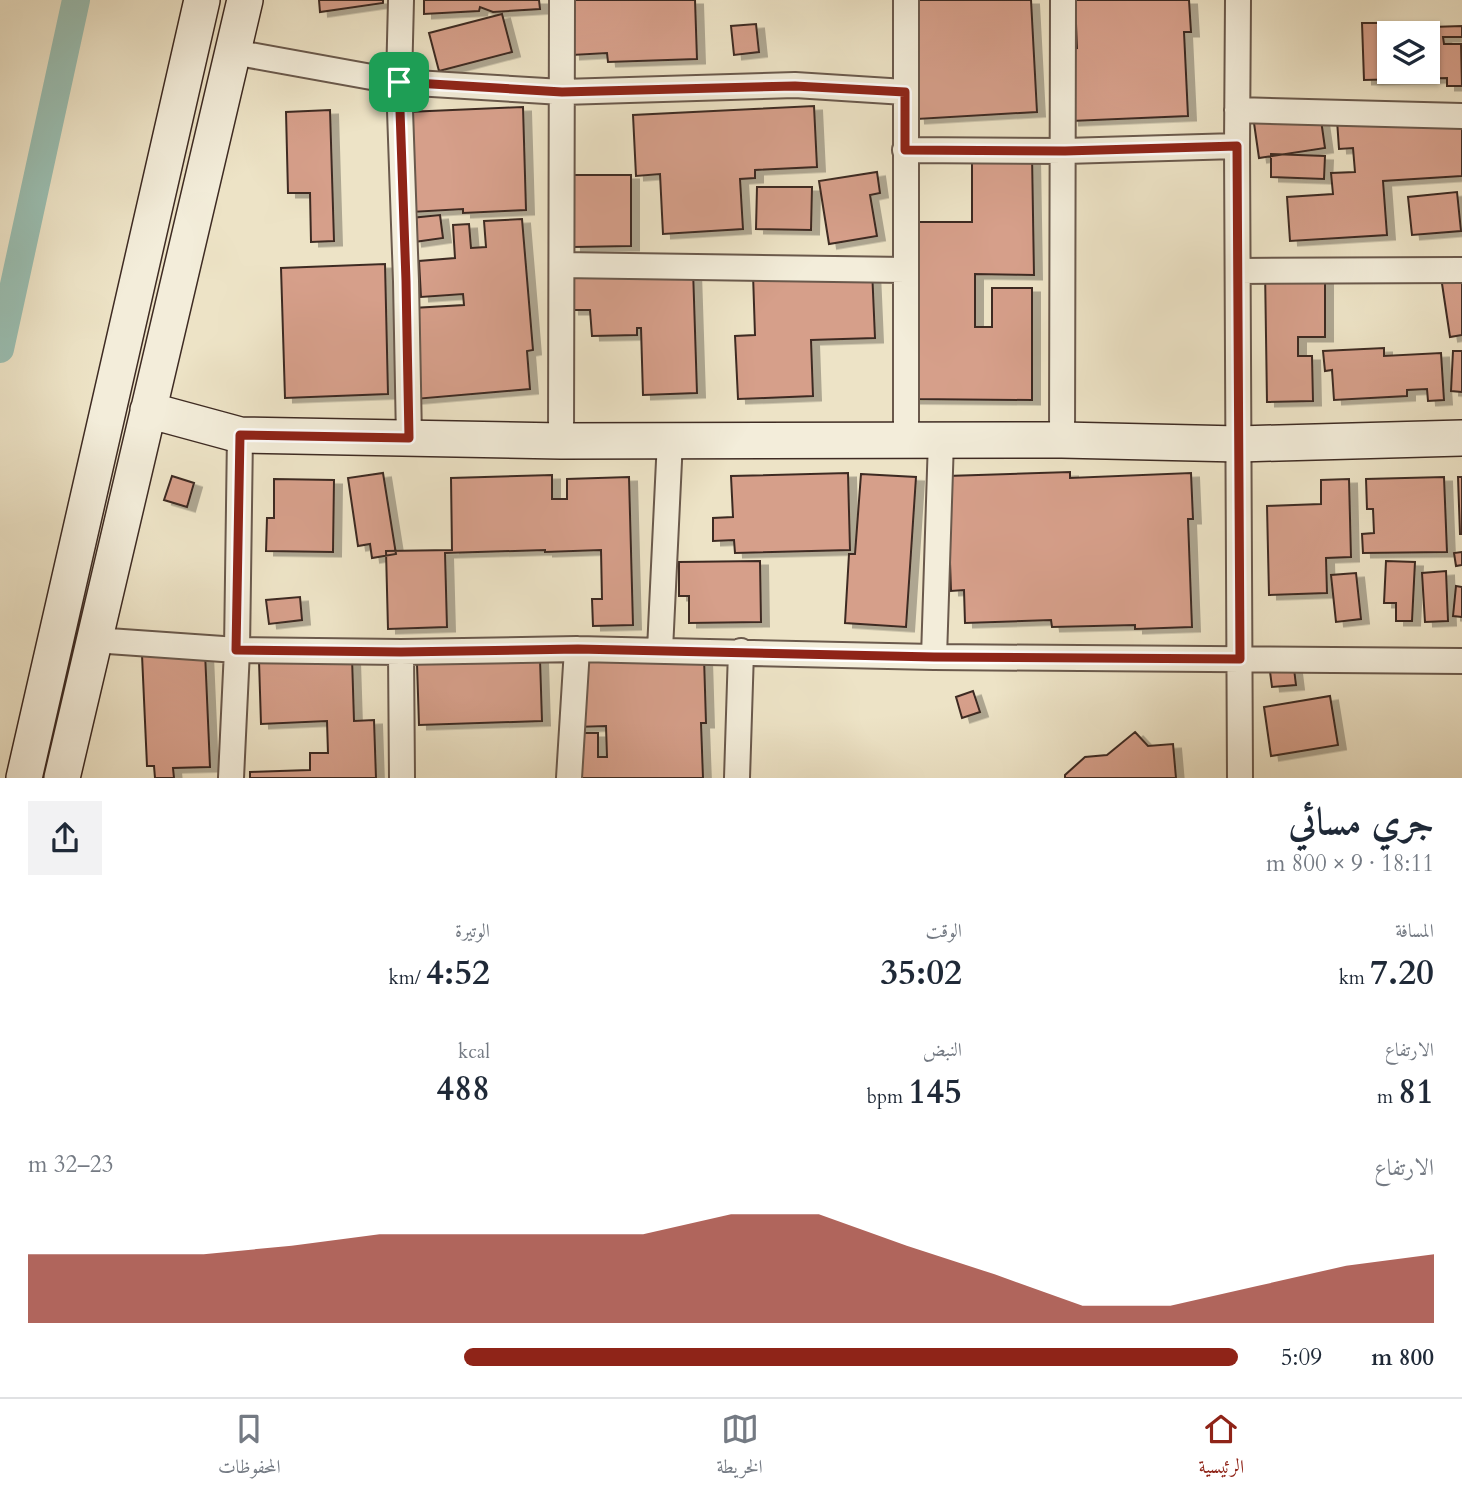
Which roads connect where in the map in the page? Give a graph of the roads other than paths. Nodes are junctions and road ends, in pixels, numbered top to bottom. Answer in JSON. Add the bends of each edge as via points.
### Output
{"nodes":[{"id":1,"x":202,"y":0,"type":"edge"},
{"id":2,"x":245,"y":0,"type":"edge"},
{"id":3,"x":401,"y":0,"type":"edge"},
{"id":4,"x":562,"y":0,"type":"edge"},
{"id":5,"x":906,"y":0,"type":"edge"},
{"id":6,"x":1063,"y":0,"type":"edge"},
{"id":7,"x":1238,"y":0,"type":"edge"},
{"id":8,"x":233,"y":52,"type":"junction"},
{"id":9,"x":399,"y":82,"type":"junction"},
{"id":10,"x":562,"y":92,"type":"junction"},
{"id":11,"x":905,"y":92,"type":"junction"},
{"id":12,"x":1237,"y":110,"type":"junction"},
{"id":13,"x":1462,"y":116,"type":"edge"},
{"id":14,"x":1237,"y":146,"type":"junction"},
{"id":15,"x":905,"y":150,"type":"junction"},
{"id":16,"x":1065,"y":151,"type":"junction"},
{"id":17,"x":562,"y":265,"type":"junction"},
{"id":18,"x":1462,"y":270,"type":"edge"},
{"id":19,"x":905,"y":271,"type":"junction"},
{"id":20,"x":1238,"y":271,"type":"junction"},
{"id":21,"x":148,"y":410,"type":"junction"},
{"id":22,"x":240,"y":435,"type":"junction"},
{"id":23,"x":409,"y":438,"type":"junction"},
{"id":24,"x":1462,"y":438,"type":"edge"},
{"id":25,"x":670,"y":440,"type":"junction"},
{"id":26,"x":906,"y":440,"type":"junction"},
{"id":27,"x":941,"y":440,"type":"junction"},
{"id":28,"x":1062,"y":440,"type":"junction"},
{"id":29,"x":561,"y":441,"type":"junction"},
{"id":30,"x":1239,"y":444,"type":"junction"},
{"id":31,"x":94,"y":640,"type":"junction"},
{"id":32,"x":578,"y":649,"type":"junction"},
{"id":33,"x":236,"y":650,"type":"junction"},
{"id":34,"x":660,"y":650,"type":"junction"},
{"id":35,"x":741,"y":651,"type":"junction"},
{"id":36,"x":401,"y":652,"type":"junction"},
{"id":37,"x":934,"y":657,"type":"junction"},
{"id":38,"x":1240,"y":659,"type":"junction"},
{"id":39,"x":1462,"y":661,"type":"edge"},
{"id":40,"x":24,"y":778,"type":"edge"},
{"id":41,"x":62,"y":778,"type":"edge"},
{"id":42,"x":231,"y":778,"type":"edge"},
{"id":43,"x":402,"y":778,"type":"edge"},
{"id":44,"x":569,"y":778,"type":"edge"},
{"id":45,"x":737,"y":778,"type":"edge"},
{"id":46,"x":1240,"y":778,"type":"edge"}],
"edges":[{"from":1,"to":40,"type":"main road"},
{"from":2,"to":8,"type":"main road"},
{"from":3,"to":9,"type":"street"},
{"from":4,"to":10,"type":"street"},
{"from":5,"to":11,"type":"street"},
{"from":6,"to":16,"type":"street"},
{"from":7,"to":12,"type":"street"},
{"from":8,"to":9,"type":"street"},
{"from":8,"to":21,"type":"main road"},
{"from":9,"to":10,"type":"street"},
{"from":9,"to":23,"type":"street"},
{"from":10,"to":11,"type":"street","via":[[795,86]]},
{"from":10,"to":17,"type":"street"},
{"from":11,"to":15,"type":"street"},
{"from":12,"to":13,"type":"street"},
{"from":12,"to":14,"type":"street"},
{"from":14,"to":16,"type":"street"},
{"from":14,"to":20,"type":"street"},
{"from":15,"to":16,"type":"street"},
{"from":15,"to":19,"type":"street"},
{"from":16,"to":28,"type":"street"},
{"from":17,"to":19,"type":"street"},
{"from":17,"to":29,"type":"street"},
{"from":18,"to":20,"type":"street"},
{"from":19,"to":26,"type":"street"},
{"from":20,"to":30,"type":"street"},
{"from":21,"to":22,"type":"main road"},
{"from":21,"to":31,"type":"main road"},
{"from":22,"to":23,"type":"main road"},
{"from":22,"to":33,"type":"street"},
{"from":23,"to":29,"type":"main road"},
{"from":24,"to":30,"type":"main road"},
{"from":25,"to":26,"type":"main road"},
{"from":25,"to":29,"type":"main road"},
{"from":25,"to":34,"type":"street"},
{"from":26,"to":27,"type":"main road"},
{"from":27,"to":28,"type":"main road"},
{"from":27,"to":37,"type":"street"},
{"from":28,"to":30,"type":"main road"},
{"from":30,"to":38,"type":"street"},
{"from":31,"to":33,"type":"street"},
{"from":31,"to":41,"type":"main road"},
{"from":32,"to":34,"type":"street"},
{"from":32,"to":36,"type":"street"},
{"from":32,"to":44,"type":"street"},
{"from":33,"to":36,"type":"street"},
{"from":33,"to":42,"type":"street"},
{"from":34,"to":35,"type":"street"},
{"from":35,"to":37,"type":"street"},
{"from":35,"to":45,"type":"street"},
{"from":36,"to":43,"type":"street"},
{"from":37,"to":38,"type":"street"},
{"from":38,"to":39,"type":"street"},
{"from":38,"to":46,"type":"street"}]}
